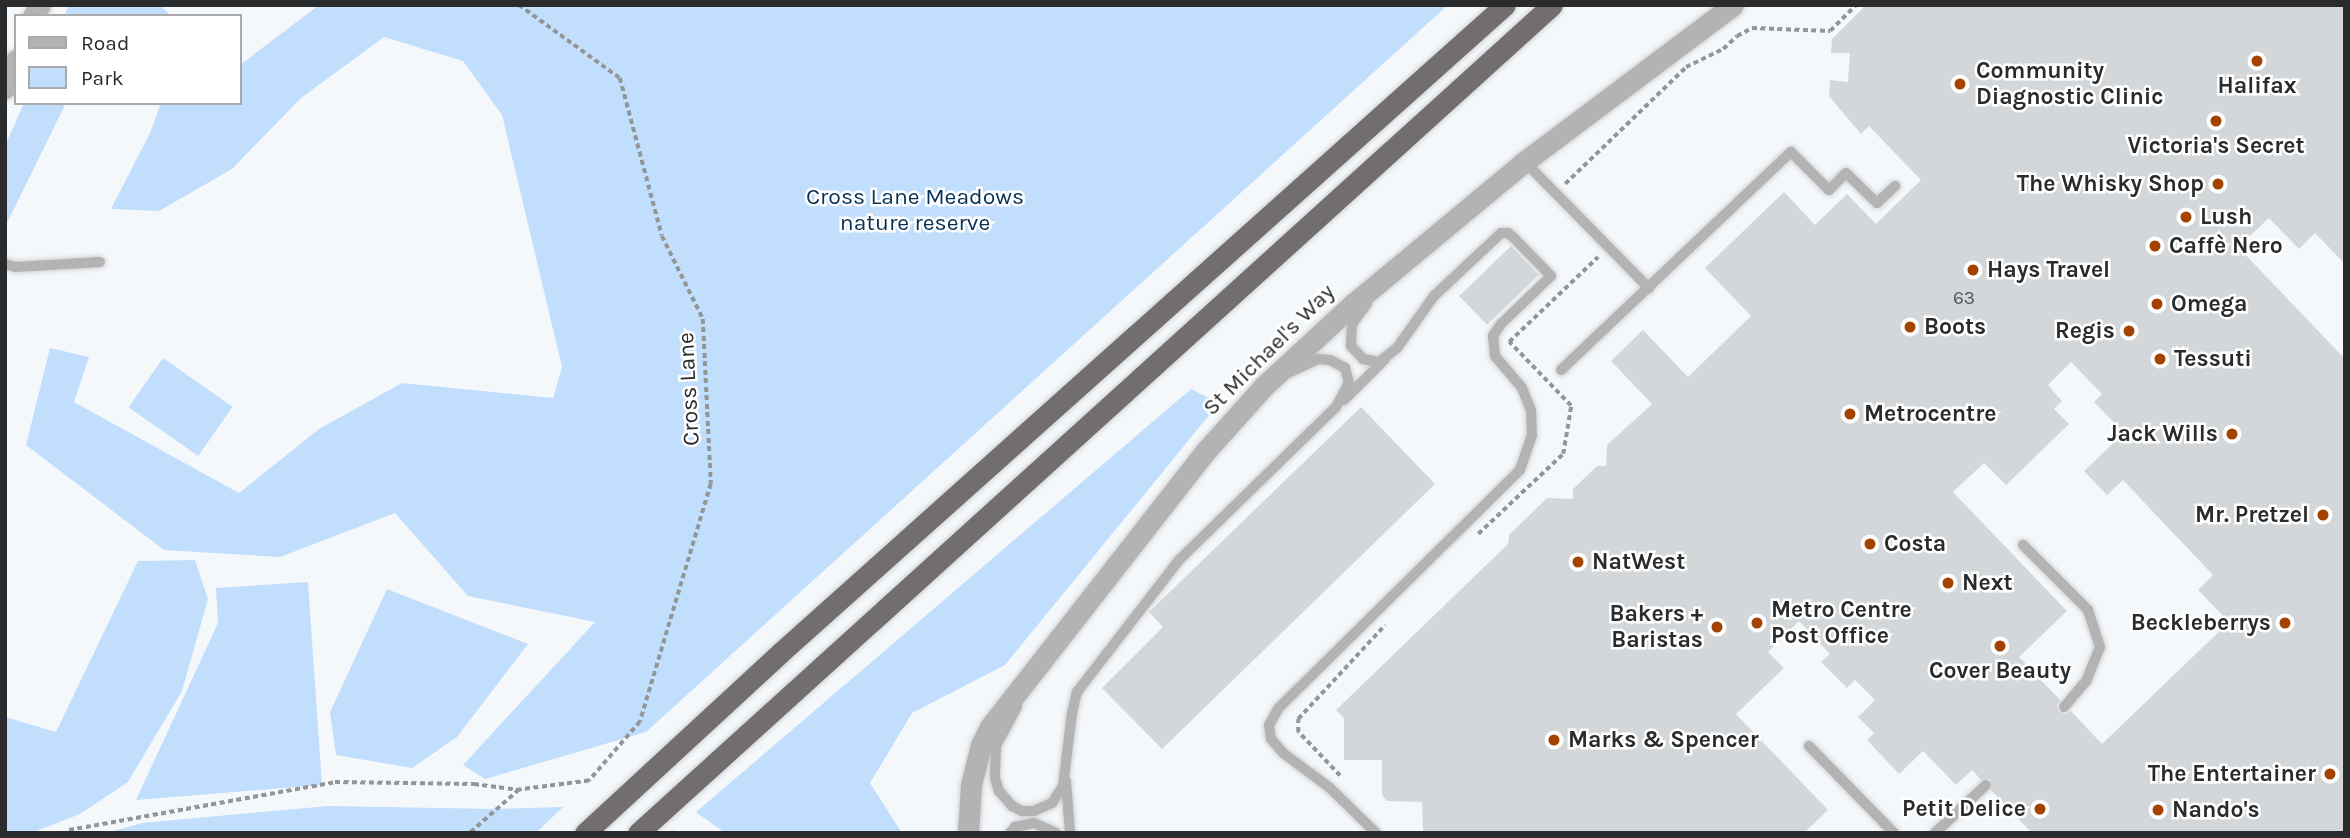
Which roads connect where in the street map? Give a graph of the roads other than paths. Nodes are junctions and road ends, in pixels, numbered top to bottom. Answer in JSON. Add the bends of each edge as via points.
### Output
{"nodes":[{"id":1,"x":1492,"y":5,"type":"edge"},
{"id":2,"x":1505,"y":5,"type":"edge"},
{"id":3,"x":1733,"y":5,"type":"edge"},
{"id":4,"x":1551,"y":6,"type":"edge"},
{"id":5,"x":1459,"y":45,"type":"junction"},
{"id":6,"x":14,"y":66,"type":"edge"},
{"id":7,"x":5,"y":88,"type":"edge"},
{"id":8,"x":1524,"y":162,"type":"junction"},
{"id":9,"x":1895,"y":186,"type":"dead end"},
{"id":10,"x":1410,"y":257,"type":"junction"},
{"id":11,"x":100,"y":262,"type":"dead end"},
{"id":12,"x":5,"y":264,"type":"edge"},
{"id":13,"x":1649,"y":288,"type":"junction"},
{"id":14,"x":1385,"y":359,"type":"junction"},
{"id":15,"x":1561,"y":370,"type":"dead end"},
{"id":16,"x":1264,"y":386,"type":"junction"},
{"id":17,"x":1336,"y":407,"type":"junction"},
{"id":18,"x":2022,"y":545,"type":"dead end"},
{"id":19,"x":1041,"y":663,"type":"junction"},
{"id":20,"x":2064,"y":707,"type":"dead end"},
{"id":21,"x":1809,"y":746,"type":"dead end"},
{"id":22,"x":1066,"y":775,"type":"junction"},
{"id":23,"x":1986,"y":785,"type":"dead end"},
{"id":24,"x":585,"y":833,"type":"edge"},
{"id":25,"x":638,"y":833,"type":"edge"},
{"id":26,"x":968,"y":833,"type":"edge"},
{"id":27,"x":1010,"y":833,"type":"edge"},
{"id":28,"x":1056,"y":833,"type":"edge"},
{"id":29,"x":1070,"y":833,"type":"edge"},
{"id":30,"x":1376,"y":833,"type":"edge"},
{"id":31,"x":1894,"y":833,"type":"edge"},
{"id":32,"x":1935,"y":833,"type":"edge"}],
"edges":[{"from":1,"to":5,"type":"highway"},
{"from":2,"to":5,"type":"highway"},
{"from":3,"to":8,"type":"street","name":"St Michael's Way"},
{"from":4,"to":25,"type":"highway"},
{"from":5,"to":24,"type":"highway"},
{"from":6,"to":7,"type":"street"},
{"from":8,"to":10,"type":"street","name":"St Michael's Way"},
{"from":8,"to":13,"type":"lane"},
{"from":9,"to":13,"type":"lane","via":[[1877,203],[1846,173],[1829,190],[1791,152]]},
{"from":10,"to":14,"type":"lane","via":[[1359,313],[1349,335],[1351,346],[1363,359]]},
{"from":10,"to":16,"type":"street","name":"St Michael's Way"},
{"from":11,"to":12,"type":"lane"},
{"from":13,"to":15,"type":"lane"},
{"from":14,"to":17,"type":"lane"},
{"from":14,"to":30,"type":"lane","via":[[1434,296],[1501,233],[1513,237],[1551,276],[1493,336],[1495,356],[1521,388],[1531,410],[1532,435],[1520,470],[1278,709],[1269,726],[1283,753],[1329,787]]},
{"from":16,"to":17,"type":"lane","via":[[1307,363],[1330,360],[1345,368],[1349,383]]},
{"from":16,"to":19,"type":"street","name":"St Michael's Way","via":[[1204,453]]},
{"from":17,"to":22,"type":"lane","via":[[1180,560],[1077,692]]},
{"from":18,"to":20,"type":"lane","via":[[2088,610],[2100,647],[2086,681]]},
{"from":19,"to":22,"type":"lane","via":[[996,746],[995,778],[1012,806],[1034,811],[1052,803]]},
{"from":19,"to":26,"type":"street","name":"St Michael's Way","via":[[981,745],[971,785]]},
{"from":21,"to":31,"type":"lane"},
{"from":22,"to":29,"type":"lane"},
{"from":23,"to":32,"type":"lane"},
{"from":27,"to":28,"type":"lane","via":[[1034,823]]}]}
